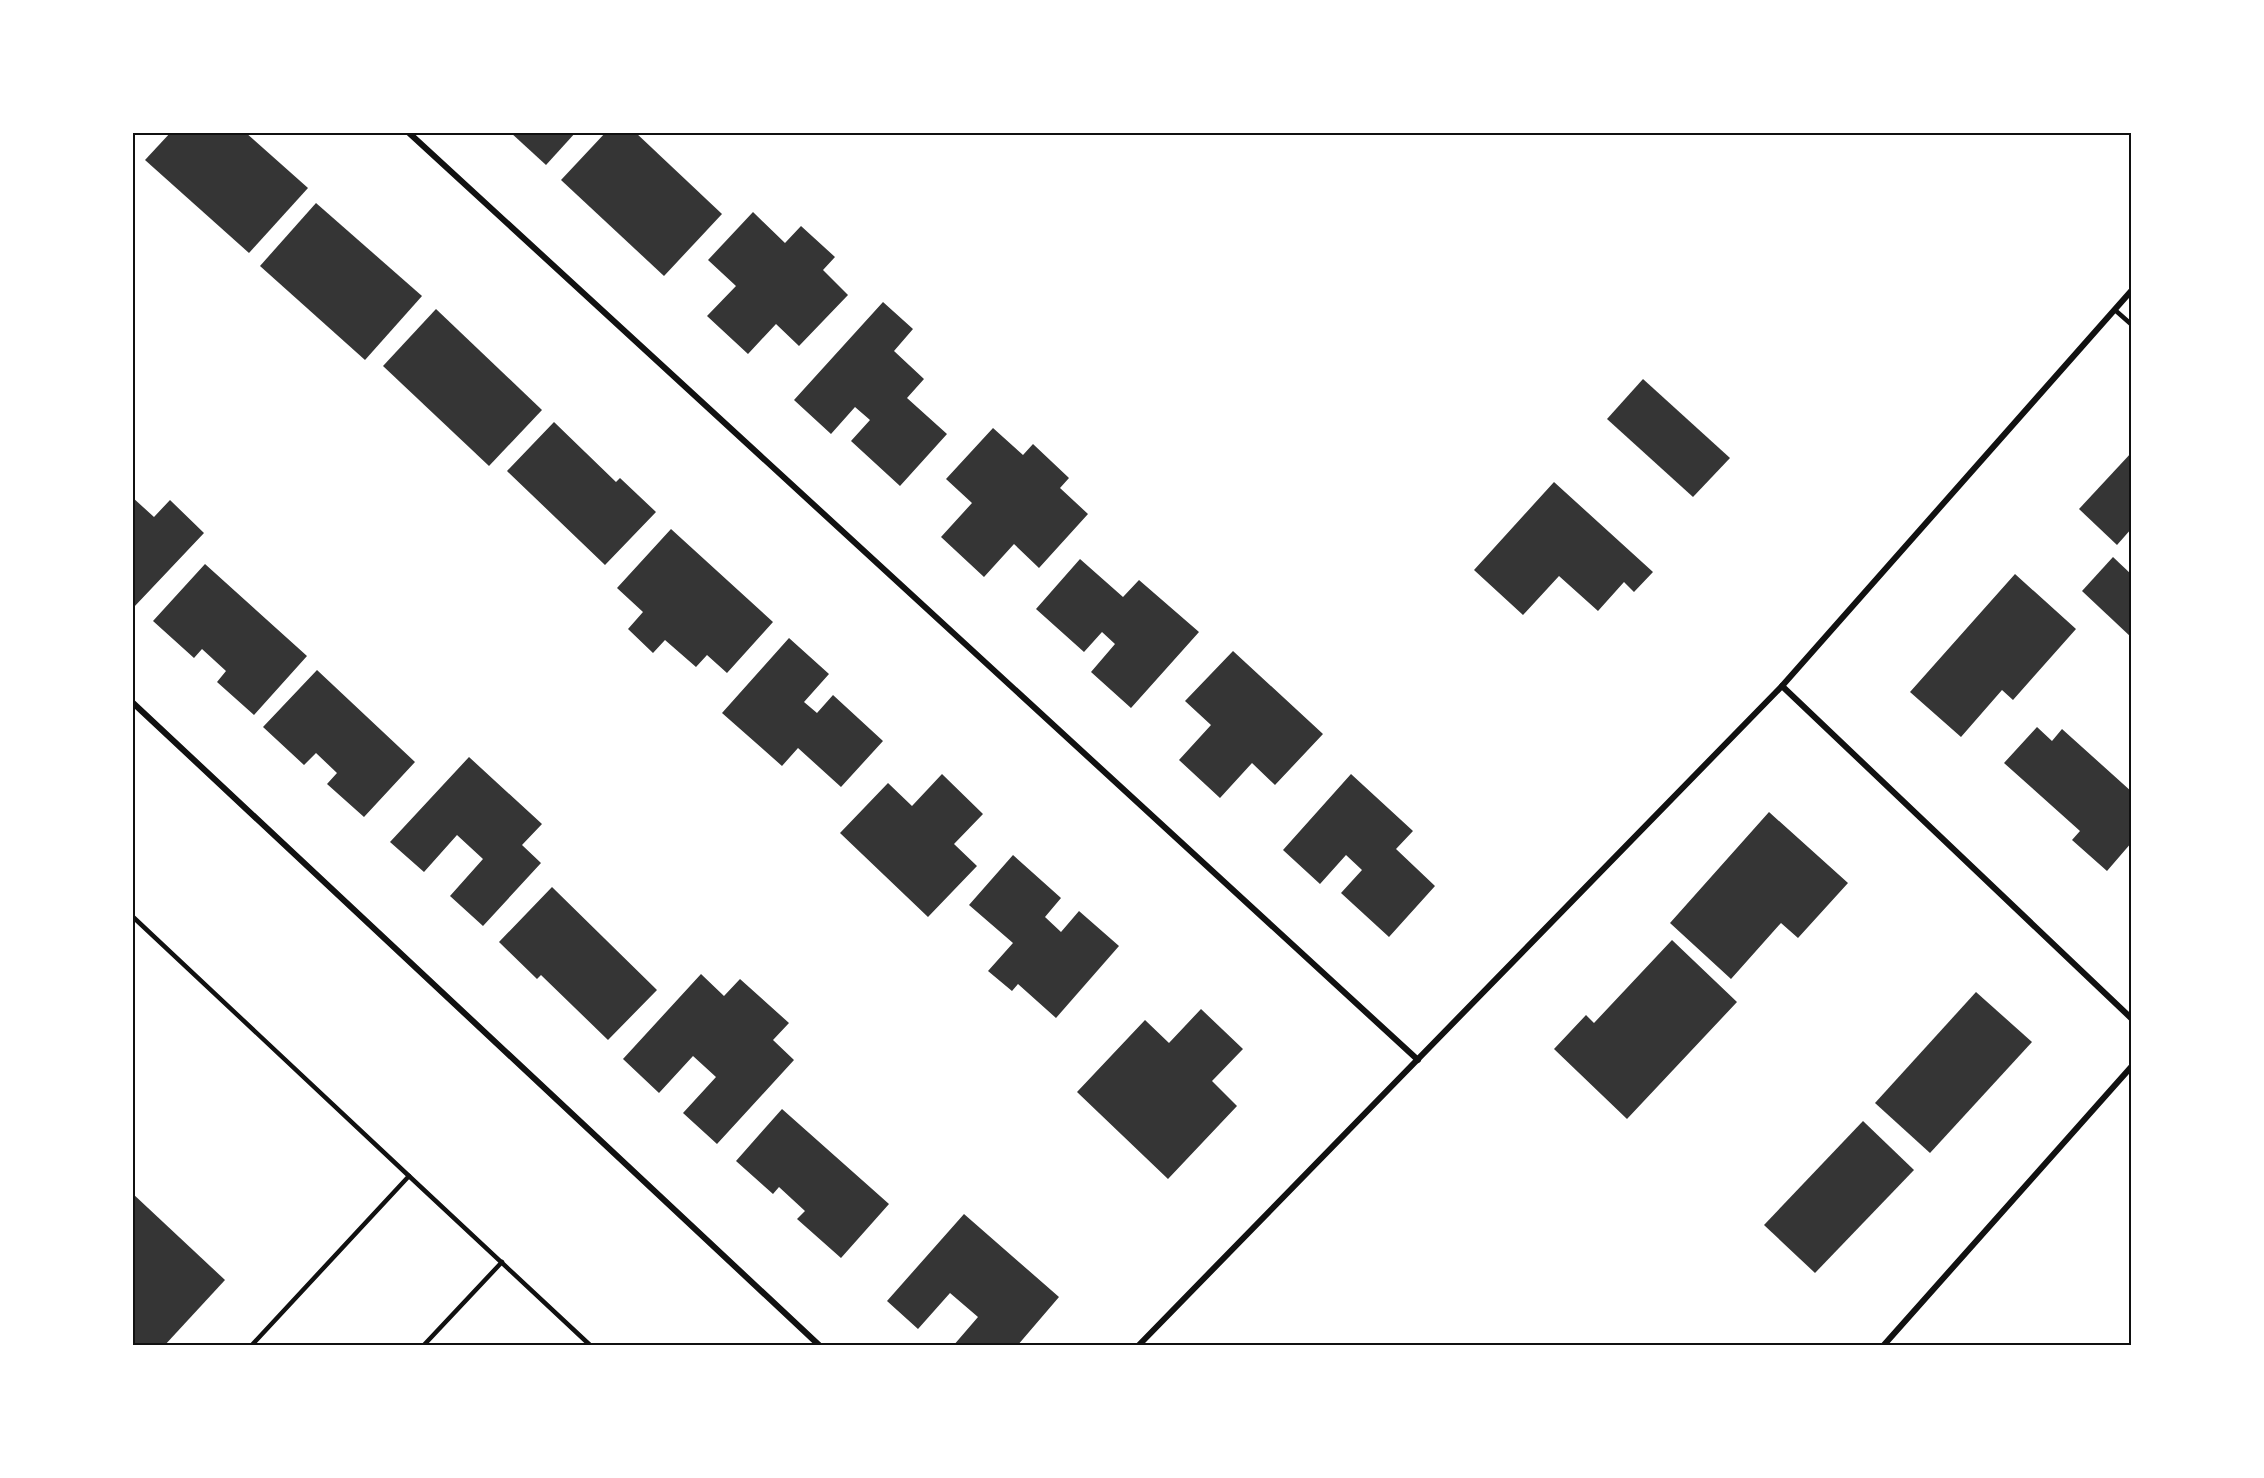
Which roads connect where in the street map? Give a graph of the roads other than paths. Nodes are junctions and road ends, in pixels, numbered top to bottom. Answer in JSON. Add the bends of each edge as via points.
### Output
{"nodes":[{"id":1,"x":408,"y":132,"type":"edge"},
{"id":2,"x":2132,"y":290,"type":"edge"},
{"id":3,"x":2115,"y":310,"type":"junction"},
{"id":4,"x":2132,"y":325,"type":"edge"},
{"id":5,"x":1782,"y":686,"type":"junction"},
{"id":6,"x":132,"y":702,"type":"edge"},
{"id":7,"x":132,"y":916,"type":"edge"},
{"id":8,"x":2132,"y":1018,"type":"edge"},
{"id":9,"x":1419,"y":1060,"type":"junction"},
{"id":10,"x":2132,"y":1066,"type":"edge"},
{"id":11,"x":409,"y":1176,"type":"junction"},
{"id":12,"x":502,"y":1262,"type":"junction"},
{"id":13,"x":251,"y":1346,"type":"edge"},
{"id":14,"x":423,"y":1346,"type":"edge"},
{"id":15,"x":591,"y":1346,"type":"edge"},
{"id":16,"x":820,"y":1346,"type":"edge"},
{"id":17,"x":1138,"y":1346,"type":"edge"},
{"id":18,"x":1883,"y":1346,"type":"edge"}],
"edges":[{"from":1,"to":9,"type":"street"},
{"from":2,"to":3,"type":"street"},
{"from":3,"to":4,"type":"lane"},
{"from":3,"to":5,"type":"street"},
{"from":5,"to":8,"type":"street"},
{"from":5,"to":9,"type":"street"},
{"from":6,"to":16,"type":"street"},
{"from":7,"to":11,"type":"lane"},
{"from":9,"to":17,"type":"street"},
{"from":10,"to":18,"type":"street"},
{"from":11,"to":12,"type":"lane"},
{"from":11,"to":13,"type":"lane"},
{"from":12,"to":14,"type":"lane"},
{"from":12,"to":15,"type":"lane"}]}
